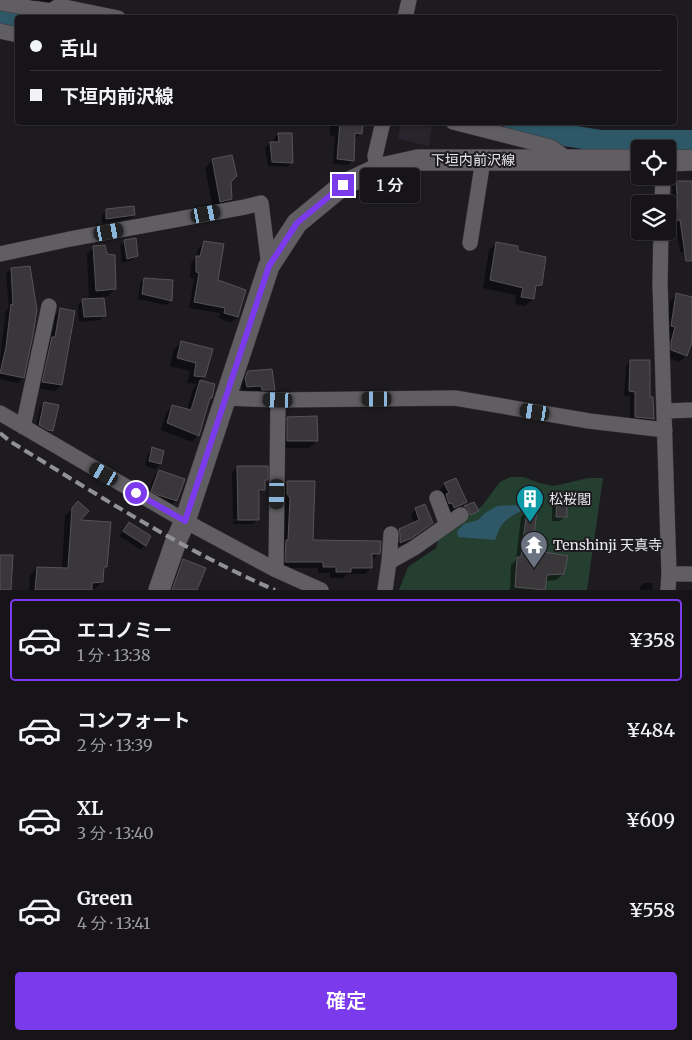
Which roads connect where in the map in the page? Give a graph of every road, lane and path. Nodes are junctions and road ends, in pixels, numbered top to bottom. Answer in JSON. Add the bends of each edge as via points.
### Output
{"nodes":[{"id":1,"x":409,"y":0,"type":"edge"},
{"id":2,"x":0,"y":3,"type":"edge"},
{"id":3,"x":103,"y":15,"type":"edge"},
{"id":4,"x":406,"y":15,"type":"edge"},
{"id":5,"x":0,"y":31,"type":"edge"},
{"id":6,"x":15,"y":34,"type":"edge"},
{"id":7,"x":382,"y":125,"type":"edge"},
{"id":8,"x":465,"y":125,"type":"edge"},
{"id":9,"x":483,"y":160,"type":"junction"},
{"id":10,"x":569,"y":160,"type":"junction"},
{"id":11,"x":631,"y":160,"type":"edge"},
{"id":12,"x":692,"y":160,"type":"edge"},
{"id":13,"x":676,"y":161,"type":"edge"},
{"id":14,"x":377,"y":169,"type":"junction"},
{"id":15,"x":661,"y":240,"type":"edge"},
{"id":16,"x":470,"y":244,"type":"dead end"},
{"id":17,"x":0,"y":254,"type":"edge"},
{"id":18,"x":269,"y":266,"type":"junction"},
{"id":19,"x":49,"y":306,"type":"dead end"},
{"id":20,"x":226,"y":398,"type":"junction"},
{"id":21,"x":278,"y":400,"type":"junction"},
{"id":22,"x":692,"y":410,"type":"edge"},
{"id":23,"x":664,"y":411,"type":"junction"},
{"id":24,"x":0,"y":413,"type":"edge"},
{"id":25,"x":23,"y":427,"type":"junction"},
{"id":26,"x":665,"y":430,"type":"junction"},
{"id":27,"x":437,"y":498,"type":"dead end"},
{"id":28,"x":461,"y":515,"type":"dead end"},
{"id":29,"x":185,"y":521,"type":"junction"},
{"id":30,"x":447,"y":525,"type":"junction"},
{"id":31,"x":391,"y":534,"type":"dead end"},
{"id":32,"x":389,"y":562,"type":"junction"},
{"id":33,"x":276,"y":570,"type":"junction"},
{"id":34,"x":669,"y":574,"type":"junction"},
{"id":35,"x":692,"y":574,"type":"edge"},
{"id":36,"x":159,"y":590,"type":"edge"},
{"id":37,"x":321,"y":590,"type":"edge"},
{"id":38,"x":385,"y":590,"type":"edge"},
{"id":39,"x":668,"y":590,"type":"edge"}],
"edges":[{"from":1,"to":4,"type":"street"},
{"from":2,"to":3,"type":"street","via":[[51,10],[59,6]]},
{"from":5,"to":6,"type":"street"},
{"from":7,"to":14,"type":"street","via":[[376,156]]},
{"from":8,"to":10,"type":"street","via":[[551,147]]},
{"from":9,"to":10,"type":"main road","name":"下垣内前沢線"},
{"from":9,"to":14,"type":"main road","name":"下垣内前沢線","via":[[418,160]]},
{"from":9,"to":16,"type":"street"},
{"from":10,"to":11,"type":"main road","name":"下垣内前沢線"},
{"from":12,"to":13,"type":"main road"},
{"from":14,"to":18,"type":"main road","name":"下垣内前沢線","via":[[343,185],[297,223]]},
{"from":15,"to":23,"type":"street"},
{"from":17,"to":18,"type":"street","via":[[261,203]]},
{"from":18,"to":20,"type":"main road","name":"下垣内前沢線"},
{"from":19,"to":25,"type":"street"},
{"from":20,"to":21,"type":"street"},
{"from":20,"to":29,"type":"main road","name":"下垣内前沢線"},
{"from":21,"to":26,"type":"street","via":[[455,398]]},
{"from":21,"to":33,"type":"street"},
{"from":22,"to":23,"type":"street"},
{"from":23,"to":26,"type":"street"},
{"from":24,"to":25,"type":"street"},
{"from":25,"to":29,"type":"street"},
{"from":26,"to":34,"type":"street"},
{"from":27,"to":30,"type":"street"},
{"from":28,"to":30,"type":"street"},
{"from":29,"to":33,"type":"street"},
{"from":29,"to":36,"type":"main road","name":"下垣内前沢線"},
{"from":30,"to":32,"type":"street"},
{"from":31,"to":32,"type":"street"},
{"from":32,"to":38,"type":"street"},
{"from":33,"to":37,"type":"street"},
{"from":34,"to":35,"type":"street"},
{"from":34,"to":39,"type":"street"}]}
